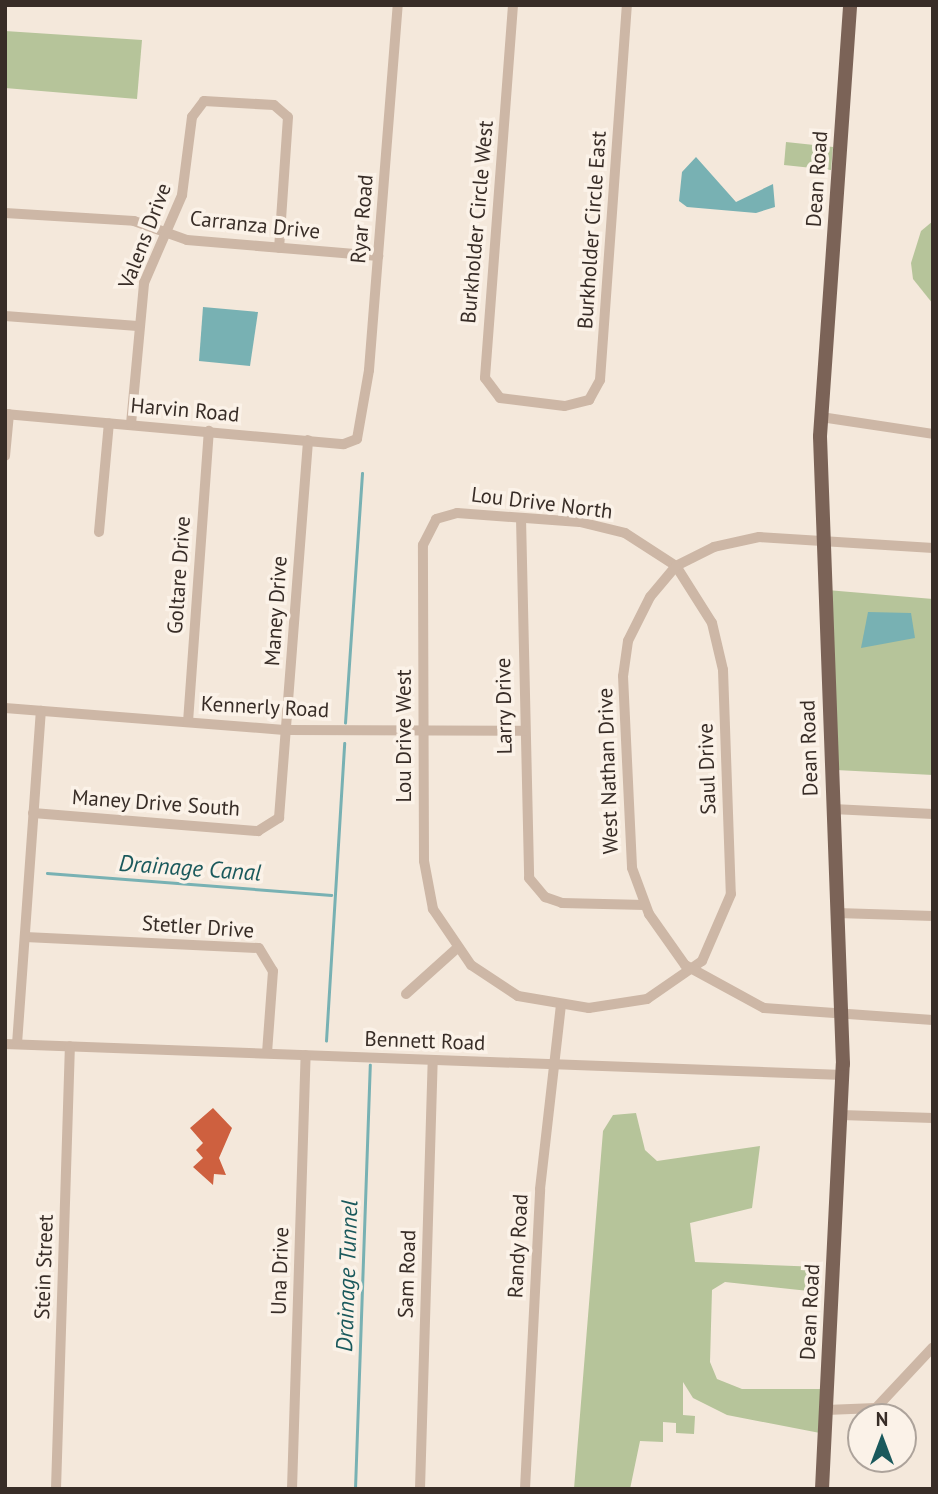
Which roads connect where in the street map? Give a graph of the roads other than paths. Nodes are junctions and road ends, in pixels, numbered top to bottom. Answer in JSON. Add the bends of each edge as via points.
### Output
{"nodes":[{"id":1,"x":398,"y":5,"type":"edge"},
{"id":2,"x":513,"y":5,"type":"edge"},
{"id":3,"x":626,"y":5,"type":"edge"},
{"id":4,"x":850,"y":5,"type":"edge"},
{"id":5,"x":5,"y":213,"type":"edge"},
{"id":6,"x":166,"y":233,"type":"junction"},
{"id":7,"x":279,"y":248,"type":"junction"},
{"id":8,"x":378,"y":256,"type":"junction"},
{"id":9,"x":5,"y":316,"type":"edge"},
{"id":10,"x":138,"y":326,"type":"junction"},
{"id":11,"x":536,"y":404,"type":"joint"},
{"id":12,"x":7,"y":414,"type":"edge"},
{"id":13,"x":821,"y":417,"type":"junction"},
{"id":14,"x":109,"y":423,"type":"junction"},
{"id":15,"x":131,"y":424,"type":"junction"},
{"id":16,"x":209,"y":432,"type":"junction"},
{"id":17,"x":933,"y":434,"type":"edge"},
{"id":18,"x":359,"y":436,"type":"joint"},
{"id":19,"x":308,"y":440,"type":"junction"},
{"id":20,"x":5,"y":456,"type":"edge"},
{"id":21,"x":521,"y":518,"type":"junction"},
{"id":22,"x":436,"y":519,"type":"joint"},
{"id":23,"x":99,"y":531,"type":"dead end"},
{"id":24,"x":822,"y":541,"type":"junction"},
{"id":25,"x":933,"y":548,"type":"edge"},
{"id":26,"x":676,"y":566,"type":"junction"},
{"id":27,"x":5,"y":708,"type":"edge"},
{"id":28,"x":41,"y":711,"type":"junction"},
{"id":29,"x":188,"y":722,"type":"junction"},
{"id":30,"x":287,"y":730,"type":"junction"},
{"id":31,"x":423,"y":730,"type":"junction"},
{"id":32,"x":523,"y":732,"type":"junction"},
{"id":33,"x":833,"y":809,"type":"junction"},
{"id":34,"x":33,"y":813,"type":"junction"},
{"id":35,"x":933,"y":814,"type":"edge"},
{"id":36,"x":274,"y":824,"type":"joint"},
{"id":37,"x":645,"y":905,"type":"junction"},
{"id":38,"x":837,"y":913,"type":"junction"},
{"id":39,"x":933,"y":916,"type":"edge"},
{"id":40,"x":25,"y":937,"type":"junction"},
{"id":41,"x":456,"y":949,"type":"junction"},
{"id":42,"x":693,"y":973,"type":"junction"},
{"id":43,"x":406,"y":994,"type":"dead end"},
{"id":44,"x":561,"y":1006,"type":"junction"},
{"id":45,"x":842,"y":1017,"type":"junction"},
{"id":46,"x":933,"y":1020,"type":"edge"},
{"id":47,"x":11,"y":1044,"type":"edge"},
{"id":48,"x":70,"y":1046,"type":"junction"},
{"id":49,"x":267,"y":1054,"type":"junction"},
{"id":50,"x":306,"y":1055,"type":"junction"},
{"id":51,"x":433,"y":1060,"type":"junction"},
{"id":52,"x":554,"y":1065,"type":"junction"},
{"id":53,"x":843,"y":1075,"type":"junction"},
{"id":54,"x":841,"y":1115,"type":"junction"},
{"id":55,"x":933,"y":1118,"type":"edge"},
{"id":56,"x":933,"y":1347,"type":"edge"},
{"id":57,"x":826,"y":1410,"type":"junction"},
{"id":58,"x":56,"y":1489,"type":"edge"},
{"id":59,"x":292,"y":1489,"type":"edge"},
{"id":60,"x":420,"y":1489,"type":"edge"},
{"id":61,"x":524,"y":1489,"type":"edge"},
{"id":62,"x":822,"y":1489,"type":"edge"}],
"edges":[{"from":1,"to":8,"type":"street","name":"Ryar Road"},
{"from":2,"to":11,"type":"street","name":"Burkholder Circle West","via":[[484,371],[494,395]]},
{"from":3,"to":11,"type":"street","name":"Burkholder Circle East","via":[[600,380],[582,404]]},
{"from":4,"to":13,"type":"main road","name":"Dean Road"},
{"from":5,"to":6,"type":"street","name":"Carranza Drive","via":[[134,221]]},
{"from":6,"to":7,"type":"street","name":"Carranza Drive"},
{"from":6,"to":7,"type":"street","name":"Valens Drive","via":[[186,183],[198,105],[211,99],[274,104],[290,125]]},
{"from":6,"to":10,"type":"street","name":"Valens Drive","via":[[144,283]]},
{"from":7,"to":8,"type":"street","name":"Carranza Drive"},
{"from":8,"to":18,"type":"street","name":"Ryar Road"},
{"from":9,"to":10,"type":"street"},
{"from":10,"to":15,"type":"street","name":"Valens Drive"},
{"from":12,"to":14,"type":"street","name":"Harvin Road"},
{"from":12,"to":20,"type":"street"},
{"from":13,"to":17,"type":"street"},
{"from":13,"to":24,"type":"main road","name":"Dean Road"},
{"from":14,"to":15,"type":"street","name":"Harvin Road"},
{"from":14,"to":23,"type":"street"},
{"from":15,"to":16,"type":"street","name":"Harvin Road"},
{"from":16,"to":19,"type":"street","name":"Harvin Road"},
{"from":16,"to":29,"type":"street","name":"Goltare Drive"},
{"from":18,"to":19,"type":"street","name":"Harvin Road","via":[[344,444]]},
{"from":19,"to":30,"type":"street","name":"Maney Drive"},
{"from":21,"to":22,"type":"street","name":"Lou Drive North","via":[[457,513]]},
{"from":21,"to":26,"type":"street","name":"Lou Drive North","via":[[606,527]]},
{"from":21,"to":32,"type":"street","name":"Larry Drive"},
{"from":22,"to":31,"type":"street","name":"Lou Drive West","via":[[423,545]]},
{"from":24,"to":25,"type":"street"},
{"from":24,"to":26,"type":"street","via":[[745,539]]},
{"from":24,"to":33,"type":"main road","name":"Dean Road"},
{"from":26,"to":37,"type":"street","name":"West Nathan Drive","via":[[641,611],[624,664],[628,841]]},
{"from":26,"to":42,"type":"street","name":"Saul Drive","via":[[717,636],[727,789],[727,910]]},
{"from":27,"to":28,"type":"street","name":"Kennerly Road"},
{"from":28,"to":29,"type":"street","name":"Kennerly Road"},
{"from":28,"to":34,"type":"street"},
{"from":29,"to":30,"type":"street","name":"Kennerly Road"},
{"from":30,"to":31,"type":"street","name":"Kennerly Road"},
{"from":30,"to":36,"type":"street","name":"Maney Drive","via":[[281,810]]},
{"from":31,"to":32,"type":"street","name":"Kennerly Road"},
{"from":31,"to":41,"type":"street","name":"Lou Drive West","via":[[425,881]]},
{"from":32,"to":37,"type":"street","name":"Larry Drive","via":[[527,868],[537,891],[562,903]]},
{"from":33,"to":35,"type":"street"},
{"from":33,"to":38,"type":"main road","name":"Dean Road"},
{"from":34,"to":36,"type":"street","name":"Maney Drive South","via":[[258,831]]},
{"from":34,"to":40,"type":"street"},
{"from":37,"to":42,"type":"street","name":"West Nathan Drive"},
{"from":38,"to":39,"type":"street"},
{"from":38,"to":45,"type":"main road","name":"Dean Road"},
{"from":40,"to":47,"type":"street"},
{"from":40,"to":49,"type":"street","name":"Stetler Drive","via":[[259,948],[273,971]]},
{"from":41,"to":43,"type":"street"},
{"from":41,"to":44,"type":"street","via":[[497,986]]},
{"from":42,"to":44,"type":"street","via":[[630,1004]]},
{"from":42,"to":45,"type":"street","via":[[764,1008]]},
{"from":44,"to":52,"type":"street","name":"Randy Road"},
{"from":45,"to":46,"type":"street"},
{"from":45,"to":53,"type":"main road","name":"Dean Road"},
{"from":47,"to":48,"type":"street","name":"Bennett Road"},
{"from":48,"to":49,"type":"street","name":"Bennett Road"},
{"from":48,"to":58,"type":"street","name":"Stein Street"},
{"from":49,"to":50,"type":"street","name":"Bennett Road"},
{"from":50,"to":51,"type":"street","name":"Bennett Road"},
{"from":50,"to":59,"type":"street","name":"Una Drive"},
{"from":51,"to":52,"type":"street","name":"Bennett Road"},
{"from":51,"to":60,"type":"street","name":"Sam Road"},
{"from":52,"to":53,"type":"street","name":"Bennett Road"},
{"from":52,"to":61,"type":"street","name":"Randy Road","via":[[540,1189]]},
{"from":53,"to":54,"type":"main road","name":"Dean Road"},
{"from":54,"to":55,"type":"street"},
{"from":54,"to":57,"type":"main road","name":"Dean Road"},
{"from":56,"to":57,"type":"street","via":[[876,1408]]},
{"from":57,"to":62,"type":"main road","name":"Dean Road"}]}
